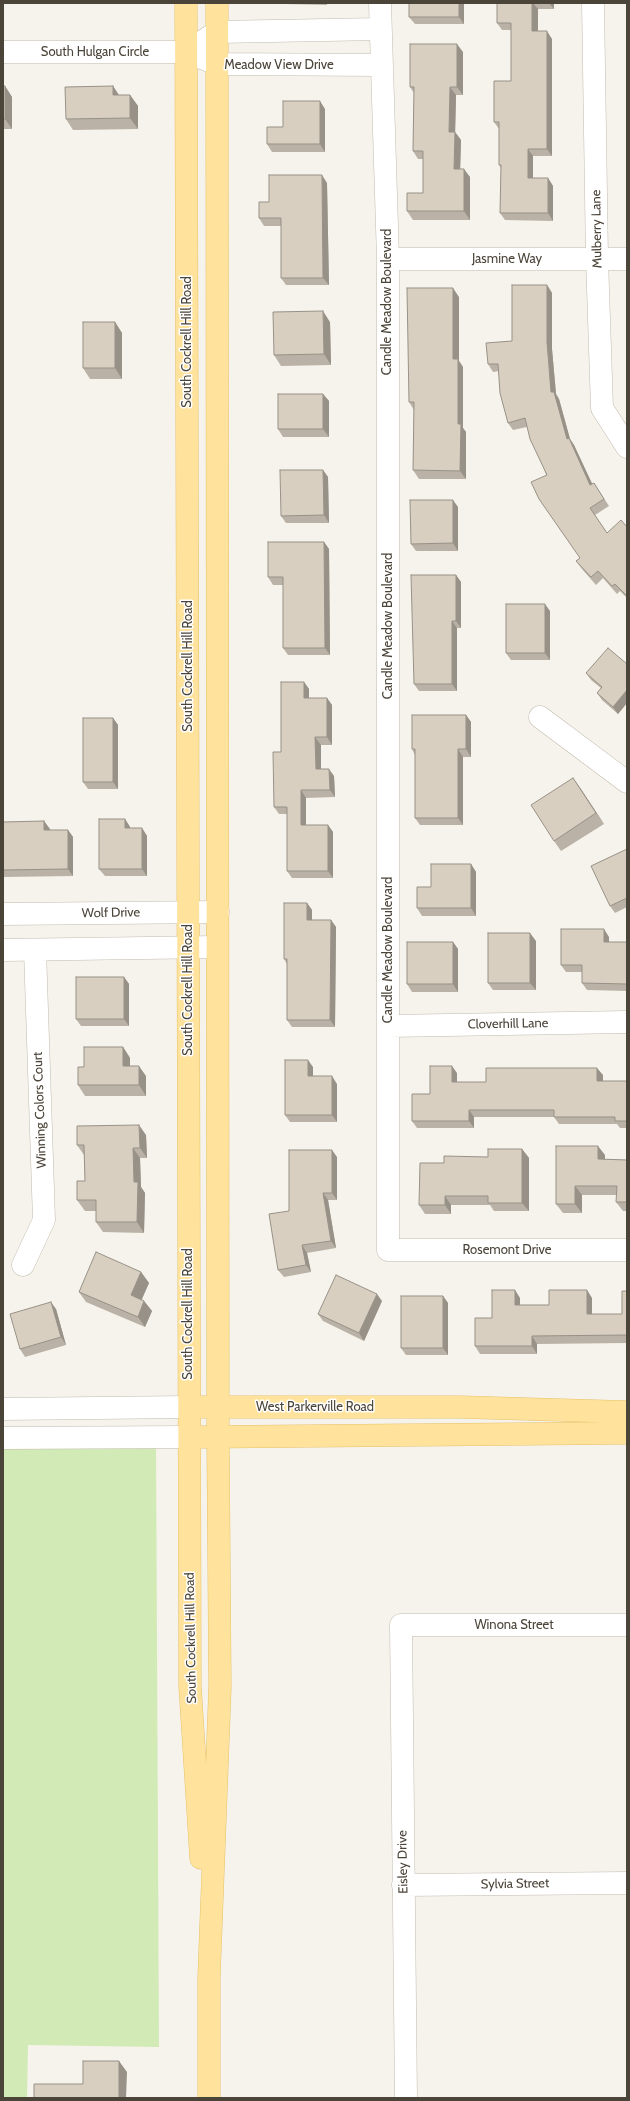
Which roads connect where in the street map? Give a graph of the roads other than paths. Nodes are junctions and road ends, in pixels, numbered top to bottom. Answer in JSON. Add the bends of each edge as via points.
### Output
{"nodes":[{"id":1,"x":186,"y":3,"type":"edge"},
{"id":2,"x":217,"y":3,"type":"edge"},
{"id":3,"x":380,"y":3,"type":"edge"},
{"id":4,"x":593,"y":3,"type":"edge"},
{"id":5,"x":380,"y":29,"type":"junction"},
{"id":6,"x":217,"y":32,"type":"junction"},
{"id":7,"x":3,"y":52,"type":"edge"},
{"id":8,"x":186,"y":52,"type":"junction"},
{"id":9,"x":217,"y":64,"type":"junction"},
{"id":10,"x":381,"y":66,"type":"junction"},
{"id":11,"x":388,"y":259,"type":"junction"},
{"id":12,"x":597,"y":259,"type":"junction"},
{"id":13,"x":627,"y":259,"type":"edge"},
{"id":14,"x":627,"y":447,"type":"edge"},
{"id":15,"x":188,"y":519,"type":"junction"},
{"id":16,"x":218,"y":519,"type":"junction"},
{"id":17,"x":540,"y":717,"type":"dead end"},
{"id":18,"x":627,"y":782,"type":"edge"},
{"id":19,"x":188,"y":912,"type":"junction"},
{"id":20,"x":218,"y":912,"type":"junction"},
{"id":21,"x":3,"y":914,"type":"edge"},
{"id":22,"x":188,"y":947,"type":"junction"},
{"id":23,"x":217,"y":947,"type":"junction"},
{"id":24,"x":3,"y":950,"type":"edge"},
{"id":25,"x":35,"y":950,"type":"junction"},
{"id":26,"x":627,"y":1022,"type":"edge"},
{"id":27,"x":388,"y":1026,"type":"junction"},
{"id":28,"x":388,"y":1250,"type":"joint"},
{"id":29,"x":627,"y":1250,"type":"edge"},
{"id":30,"x":23,"y":1265,"type":"dead end"},
{"id":31,"x":189,"y":1407,"type":"junction"},
{"id":32,"x":218,"y":1407,"type":"junction"},
{"id":33,"x":3,"y":1409,"type":"edge"},
{"id":34,"x":627,"y":1412,"type":"edge"},
{"id":35,"x":627,"y":1433,"type":"edge"},
{"id":36,"x":189,"y":1437,"type":"junction"},
{"id":37,"x":218,"y":1437,"type":"junction"},
{"id":38,"x":3,"y":1438,"type":"edge"},
{"id":39,"x":402,"y":1625,"type":"joint"},
{"id":40,"x":627,"y":1625,"type":"edge"},
{"id":41,"x":627,"y":1883,"type":"edge"},
{"id":42,"x":404,"y":1885,"type":"junction"},
{"id":43,"x":209,"y":1977,"type":"junction"},
{"id":44,"x":209,"y":2098,"type":"edge"},
{"id":45,"x":406,"y":2098,"type":"edge"}],
"edges":[{"from":1,"to":8,"type":"main road","name":"South Cockrell Hill Road"},
{"from":2,"to":6,"type":"main road","name":"South Cockrell Hill Road"},
{"from":3,"to":5,"type":"street","name":"Candle Meadow Boulevard"},
{"from":4,"to":12,"type":"street","name":"Mulberry Lane"},
{"from":5,"to":6,"type":"street"},
{"from":5,"to":10,"type":"street","name":"Candle Meadow Boulevard"},
{"from":6,"to":8,"type":"street"},
{"from":6,"to":9,"type":"main road","name":"South Cockrell Hill Road"},
{"from":7,"to":8,"type":"street","name":"South Hulgan Circle"},
{"from":8,"to":9,"type":"street","name":"Meadow View Drive"},
{"from":8,"to":15,"type":"main road","name":"South Cockrell Hill Road"},
{"from":9,"to":10,"type":"street","name":"Meadow View Drive"},
{"from":9,"to":16,"type":"main road","name":"South Cockrell Hill Road"},
{"from":10,"to":11,"type":"street","name":"Candle Meadow Boulevard"},
{"from":11,"to":12,"type":"street","name":"Jasmine Way"},
{"from":11,"to":27,"type":"street","name":"Candle Meadow Boulevard"},
{"from":12,"to":13,"type":"street","name":"Jasmine Way"},
{"from":12,"to":14,"type":"street","name":"Mulberry Lane","via":[[602,408]]},
{"from":15,"to":16,"type":"main road"},
{"from":15,"to":19,"type":"main road","name":"South Cockrell Hill Road"},
{"from":16,"to":20,"type":"main road","name":"South Cockrell Hill Road"},
{"from":17,"to":18,"type":"street"},
{"from":19,"to":20,"type":"street","name":"Wolf Drive"},
{"from":19,"to":21,"type":"street","name":"Wolf Drive"},
{"from":19,"to":22,"type":"main road","name":"South Cockrell Hill Road"},
{"from":20,"to":23,"type":"main road","name":"South Cockrell Hill Road"},
{"from":22,"to":23,"type":"street"},
{"from":22,"to":25,"type":"street"},
{"from":22,"to":31,"type":"main road","name":"South Cockrell Hill Road"},
{"from":23,"to":32,"type":"main road","name":"South Cockrell Hill Road"},
{"from":24,"to":25,"type":"street"},
{"from":25,"to":30,"type":"street","name":"Winning Colors Court","via":[[44,1220]]},
{"from":26,"to":27,"type":"street","name":"Cloverhill Lane"},
{"from":27,"to":28,"type":"street","name":"Candle Meadow Boulevard"},
{"from":28,"to":29,"type":"street","name":"Rosemont Drive"},
{"from":31,"to":32,"type":"main road","name":"West Parkerville Road"},
{"from":31,"to":33,"type":"street","name":"West Parkerville Road"},
{"from":31,"to":36,"type":"main road","name":"South Cockrell Hill Road"},
{"from":32,"to":34,"type":"main road","name":"West Parkerville Road","via":[[460,1407]]},
{"from":32,"to":37,"type":"main road","name":"South Cockrell Hill Road"},
{"from":35,"to":37,"type":"main road"},
{"from":36,"to":37,"type":"main road"},
{"from":36,"to":38,"type":"street"},
{"from":36,"to":43,"type":"main road","name":"South Cockrell Hill Road","via":[[190,1686]]},
{"from":37,"to":43,"type":"main road","name":"South Cockrell Hill Road","via":[[220,1687]]},
{"from":39,"to":40,"type":"street","name":"Winona Street"},
{"from":39,"to":42,"type":"street","name":"Eisley Drive"},
{"from":41,"to":42,"type":"street","name":"Sylvia Street"},
{"from":42,"to":45,"type":"street","name":"Eisley Drive"},
{"from":43,"to":44,"type":"main road","name":"South Cockrell Hill Road"}]}
